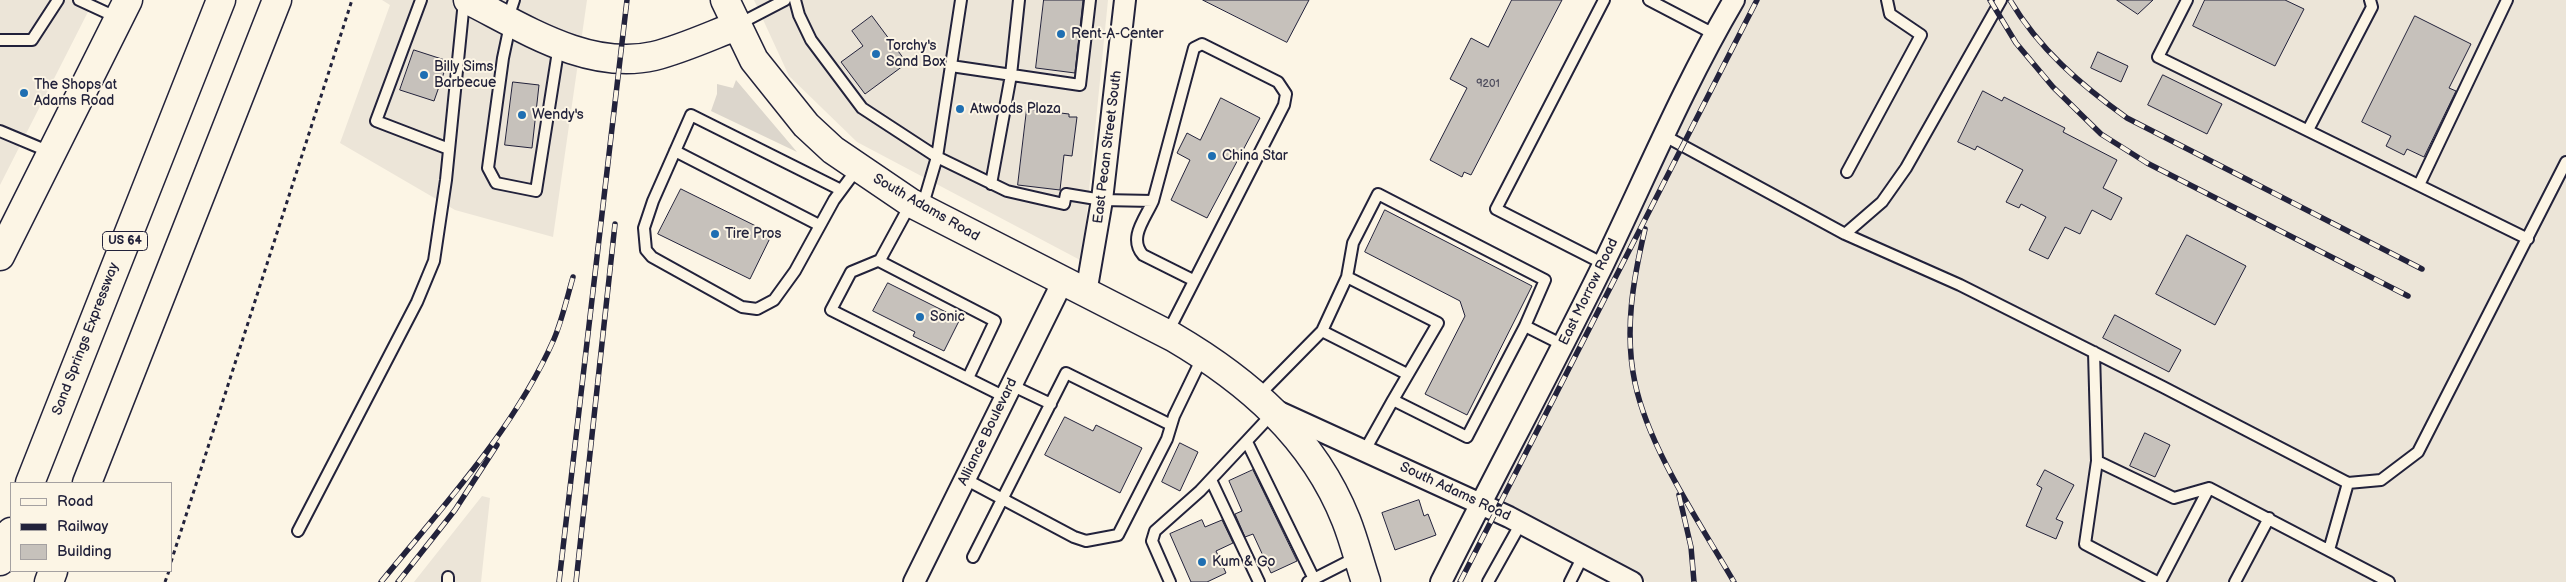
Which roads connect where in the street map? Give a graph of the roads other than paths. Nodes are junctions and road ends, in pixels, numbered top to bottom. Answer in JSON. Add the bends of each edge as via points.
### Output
{"nodes":[{"id":1,"x":58,"y":0,"type":"edge"},
{"id":2,"x":79,"y":0,"type":"edge"},
{"id":3,"x":221,"y":0,"type":"edge"},
{"id":4,"x":276,"y":0,"type":"edge"},
{"id":5,"x":421,"y":0,"type":"edge"},
{"id":6,"x":464,"y":0,"type":"edge"},
{"id":7,"x":468,"y":0,"type":"edge"},
{"id":8,"x":725,"y":0,"type":"edge"},
{"id":9,"x":785,"y":0,"type":"edge"},
{"id":10,"x":795,"y":0,"type":"edge"},
{"id":11,"x":961,"y":0,"type":"edge"},
{"id":12,"x":1019,"y":0,"type":"edge"},
{"id":13,"x":1090,"y":0,"type":"edge"},
{"id":14,"x":1126,"y":0,"type":"edge"},
{"id":15,"x":1604,"y":0,"type":"edge"},
{"id":16,"x":1649,"y":0,"type":"edge"},
{"id":17,"x":1734,"y":0,"type":"edge"},
{"id":18,"x":1887,"y":0,"type":"edge"},
{"id":19,"x":2002,"y":0,"type":"edge"},
{"id":20,"x":2187,"y":0,"type":"edge"},
{"id":21,"x":2370,"y":0,"type":"edge"},
{"id":22,"x":2506,"y":0,"type":"edge"},
{"id":23,"x":123,"y":9,"type":"edge"},
{"id":24,"x":511,"y":13,"type":"edge"},
{"id":25,"x":736,"y":26,"type":"junction"},
{"id":26,"x":1714,"y":34,"type":"junction"},
{"id":27,"x":0,"y":40,"type":"edge"},
{"id":28,"x":559,"y":44,"type":"junction"},
{"id":29,"x":951,"y":66,"type":"junction"},
{"id":30,"x":1011,"y":75,"type":"junction"},
{"id":31,"x":2308,"y":130,"type":"junction"},
{"id":32,"x":0,"y":131,"type":"edge"},
{"id":33,"x":1663,"y":135,"type":"junction"},
{"id":34,"x":449,"y":149,"type":"junction"},
{"id":35,"x":675,"y":151,"type":"junction"},
{"id":36,"x":51,"y":153,"type":"junction"},
{"id":37,"x":937,"y":157,"type":"junction"},
{"id":38,"x":2566,"y":162,"type":"edge"},
{"id":39,"x":857,"y":168,"type":"junction"},
{"id":40,"x":1848,"y":172,"type":"dead end"},
{"id":41,"x":991,"y":184,"type":"junction"},
{"id":42,"x":2420,"y":185,"type":"junction"},
{"id":43,"x":841,"y":190,"type":"junction"},
{"id":44,"x":1102,"y":200,"type":"junction"},
{"id":45,"x":1153,"y":202,"type":"junction"},
{"id":46,"x":916,"y":206,"type":"junction"},
{"id":47,"x":820,"y":225,"type":"junction"},
{"id":48,"x":1845,"y":234,"type":"junction"},
{"id":49,"x":2528,"y":239,"type":"junction"},
{"id":50,"x":0,"y":256,"type":"edge"},
{"id":51,"x":879,"y":261,"type":"junction"},
{"id":52,"x":1604,"y":264,"type":"junction"},
{"id":53,"x":1347,"y":277,"type":"junction"},
{"id":54,"x":1192,"y":280,"type":"junction"},
{"id":55,"x":1075,"y":288,"type":"junction"},
{"id":56,"x":1525,"y":326,"type":"junction"},
{"id":57,"x":1322,"y":331,"type":"junction"},
{"id":58,"x":1167,"y":334,"type":"junction"},
{"id":59,"x":1563,"y":345,"type":"junction"},
{"id":60,"x":2094,"y":352,"type":"junction"},
{"id":61,"x":1204,"y":355,"type":"junction"},
{"id":62,"x":1407,"y":374,"type":"junction"},
{"id":63,"x":968,"y":378,"type":"junction"},
{"id":64,"x":1008,"y":391,"type":"junction"},
{"id":65,"x":1393,"y":400,"type":"junction"},
{"id":66,"x":1050,"y":404,"type":"junction"},
{"id":67,"x":1266,"y":404,"type":"junction"},
{"id":68,"x":1171,"y":425,"type":"junction"},
{"id":69,"x":1247,"y":442,"type":"junction"},
{"id":70,"x":1365,"y":450,"type":"junction"},
{"id":71,"x":2097,"y":461,"type":"junction"},
{"id":72,"x":965,"y":479,"type":"junction"},
{"id":73,"x":1211,"y":480,"type":"junction"},
{"id":74,"x":30,"y":482,"type":"edge"},
{"id":75,"x":88,"y":482,"type":"edge"},
{"id":76,"x":2348,"y":483,"type":"junction"},
{"id":77,"x":2209,"y":488,"type":"junction"},
{"id":78,"x":1002,"y":499,"type":"junction"},
{"id":79,"x":1480,"y":504,"type":"junction"},
{"id":80,"x":2269,"y":518,"type":"junction"},
{"id":81,"x":1521,"y":523,"type":"junction"},
{"id":82,"x":298,"y":530,"type":"dead end"},
{"id":83,"x":10,"y":535,"type":"edge"},
{"id":84,"x":2329,"y":550,"type":"junction"},
{"id":85,"x":1358,"y":556,"type":"junction"},
{"id":86,"x":1583,"y":556,"type":"junction"},
{"id":87,"x":973,"y":558,"type":"dead end"},
{"id":88,"x":0,"y":561,"type":"edge"},
{"id":89,"x":1311,"y":580,"type":"edge"},
{"id":90,"x":914,"y":582,"type":"edge"},
{"id":91,"x":1170,"y":582,"type":"edge"},
{"id":92,"x":1259,"y":582,"type":"edge"},
{"id":93,"x":1366,"y":582,"type":"edge"},
{"id":94,"x":1441,"y":582,"type":"edge"},
{"id":95,"x":1488,"y":582,"type":"edge"},
{"id":96,"x":1570,"y":582,"type":"edge"},
{"id":97,"x":1632,"y":582,"type":"edge"},
{"id":98,"x":2158,"y":582,"type":"edge"},
{"id":99,"x":2235,"y":582,"type":"edge"},
{"id":100,"x":2389,"y":582,"type":"edge"}],
"edges":[{"from":1,"to":27,"type":"lane","via":[[32,40]]},
{"from":2,"to":23,"type":"lane"},
{"from":3,"to":74,"type":"main road","name":"Sand Springs Expressway","number":"US 64"},
{"from":4,"to":75,"type":"main road"},
{"from":5,"to":34,"type":"lane","via":[[376,121]]},
{"from":6,"to":34,"type":"lane"},
{"from":7,"to":24,"type":"main road"},
{"from":8,"to":25,"type":"main road","name":"South Adams Road"},
{"from":9,"to":25,"type":"lane"},
{"from":10,"to":37,"type":"lane","via":[[811,40],[862,108]]},
{"from":11,"to":29,"type":"lane"},
{"from":12,"to":30,"type":"lane"},
{"from":13,"to":30,"type":"lane","via":[[1080,85]]},
{"from":14,"to":44,"type":"street","name":"East Pecan Street South"},
{"from":15,"to":52,"type":"lane","via":[[1496,209]]},
{"from":16,"to":26,"type":"lane"},
{"from":17,"to":26,"type":"street","name":"East Morrow Road"},
{"from":18,"to":40,"type":"lane","via":[[1890,14],[1921,34]]},
{"from":19,"to":48,"type":"lane","via":[[1906,168],[1882,202]]},
{"from":20,"to":31,"type":"lane","via":[[2158,57]]},
{"from":21,"to":31,"type":"lane","via":[[2372,7]]},
{"from":22,"to":42,"type":"lane"},
{"from":23,"to":36,"type":"main road"},
{"from":24,"to":28,"type":"main road"},
{"from":24,"to":28,"type":"lane","via":[[488,168],[496,183],[536,191]]},
{"from":25,"to":28,"type":"main road","via":[[674,50],[637,58],[606,58]]},
{"from":25,"to":39,"type":"main road","name":"South Adams Road","via":[[754,60],[786,102],[806,125]]},
{"from":26,"to":33,"type":"street","name":"East Morrow Road"},
{"from":29,"to":30,"type":"lane"},
{"from":29,"to":37,"type":"lane"},
{"from":30,"to":41,"type":"lane"},
{"from":31,"to":42,"type":"lane"},
{"from":32,"to":36,"type":"lane"},
{"from":33,"to":48,"type":"lane"},
{"from":33,"to":52,"type":"street","name":"East Morrow Road"},
{"from":34,"to":82,"type":"lane","via":[[434,261],[417,302]]},
{"from":35,"to":43,"type":"lane","via":[[691,115]]},
{"from":35,"to":47,"type":"lane"},
{"from":35,"to":47,"type":"lane","via":[[644,228],[646,250],[652,257],[742,307],[757,309],[774,300],[795,271]]},
{"from":36,"to":50,"type":"main road"},
{"from":37,"to":41,"type":"lane"},
{"from":37,"to":46,"type":"lane"},
{"from":38,"to":49,"type":"lane"},
{"from":39,"to":43,"type":"lane"},
{"from":39,"to":46,"type":"main road","name":"South Adams Road"},
{"from":41,"to":44,"type":"lane","via":[[1007,191],[1064,204],[1066,194]]},
{"from":42,"to":49,"type":"lane"},
{"from":43,"to":47,"type":"lane"},
{"from":44,"to":45,"type":"lane"},
{"from":44,"to":55,"type":"street","name":"East Pecan Street South"},
{"from":45,"to":54,"type":"lane","via":[[1135,240],[1137,248],[1142,255]]},
{"from":45,"to":54,"type":"lane","via":[[1194,48],[1202,44],[1278,82],[1286,94],[1284,105]]},
{"from":46,"to":51,"type":"lane"},
{"from":46,"to":55,"type":"main road","name":"South Adams Road"},
{"from":48,"to":60,"type":"lane","via":[[1960,285]]},
{"from":49,"to":76,"type":"lane","via":[[2418,452],[2381,480]]},
{"from":51,"to":63,"type":"lane","via":[[995,321]]},
{"from":51,"to":63,"type":"lane","via":[[851,272],[831,310]]},
{"from":52,"to":59,"type":"street","name":"East Morrow Road"},
{"from":53,"to":56,"type":"lane","via":[[1354,243],[1378,194],[1545,280]]},
{"from":53,"to":57,"type":"lane"},
{"from":53,"to":62,"type":"lane","via":[[1438,323]]},
{"from":54,"to":58,"type":"lane"},
{"from":55,"to":58,"type":"main road","name":"South Adams Road"},
{"from":55,"to":64,"type":"street","name":"Alliance Boulevard"},
{"from":56,"to":59,"type":"lane"},
{"from":56,"to":65,"type":"lane","via":[[1467,437]]},
{"from":57,"to":62,"type":"lane"},
{"from":57,"to":67,"type":"lane"},
{"from":58,"to":61,"type":"main road","name":"South Adams Road"},
{"from":59,"to":79,"type":"street","name":"East Morrow Road"},
{"from":60,"to":71,"type":"lane"},
{"from":60,"to":76,"type":"lane"},
{"from":61,"to":67,"type":"main road","name":"South Adams Road"},
{"from":61,"to":68,"type":"lane"},
{"from":62,"to":65,"type":"lane"},
{"from":63,"to":64,"type":"lane"},
{"from":64,"to":66,"type":"lane"},
{"from":64,"to":72,"type":"street","name":"Alliance Boulevard"},
{"from":65,"to":70,"type":"lane"},
{"from":66,"to":68,"type":"lane","via":[[1066,373]]},
{"from":66,"to":78,"type":"lane"},
{"from":67,"to":69,"type":"lane"},
{"from":67,"to":70,"type":"street","name":"South Adams Road"},
{"from":67,"to":85,"type":"main road","name":"South Adams Road","via":[[1316,463],[1346,520]]},
{"from":68,"to":78,"type":"lane","via":[[1118,535],[1086,541]]},
{"from":69,"to":73,"type":"lane"},
{"from":69,"to":89,"type":"lane"},
{"from":70,"to":79,"type":"street","name":"South Adams Road"},
{"from":71,"to":77,"type":"lane","via":[[2174,498]]},
{"from":71,"to":98,"type":"lane","via":[[2085,544]]},
{"from":72,"to":78,"type":"lane"},
{"from":72,"to":90,"type":"street","name":"Alliance Boulevard"},
{"from":73,"to":91,"type":"lane","via":[[1155,531],[1152,541]]},
{"from":73,"to":92,"type":"lane"},
{"from":76,"to":84,"type":"lane"},
{"from":77,"to":80,"type":"lane"},
{"from":77,"to":98,"type":"lane"},
{"from":78,"to":87,"type":"lane"},
{"from":79,"to":81,"type":"street","name":"South Adams Road"},
{"from":79,"to":94,"type":"street","name":"East Morrow Road"},
{"from":80,"to":84,"type":"lane"},
{"from":80,"to":99,"type":"lane"},
{"from":81,"to":86,"type":"street","name":"South Adams Road"},
{"from":81,"to":95,"type":"lane"},
{"from":83,"to":88,"type":"main road"},
{"from":84,"to":100,"type":"lane"},
{"from":85,"to":89,"type":"lane"},
{"from":85,"to":93,"type":"main road","name":"South Adams Road"},
{"from":86,"to":96,"type":"lane"},
{"from":86,"to":97,"type":"street","name":"South Adams Road"}]}
